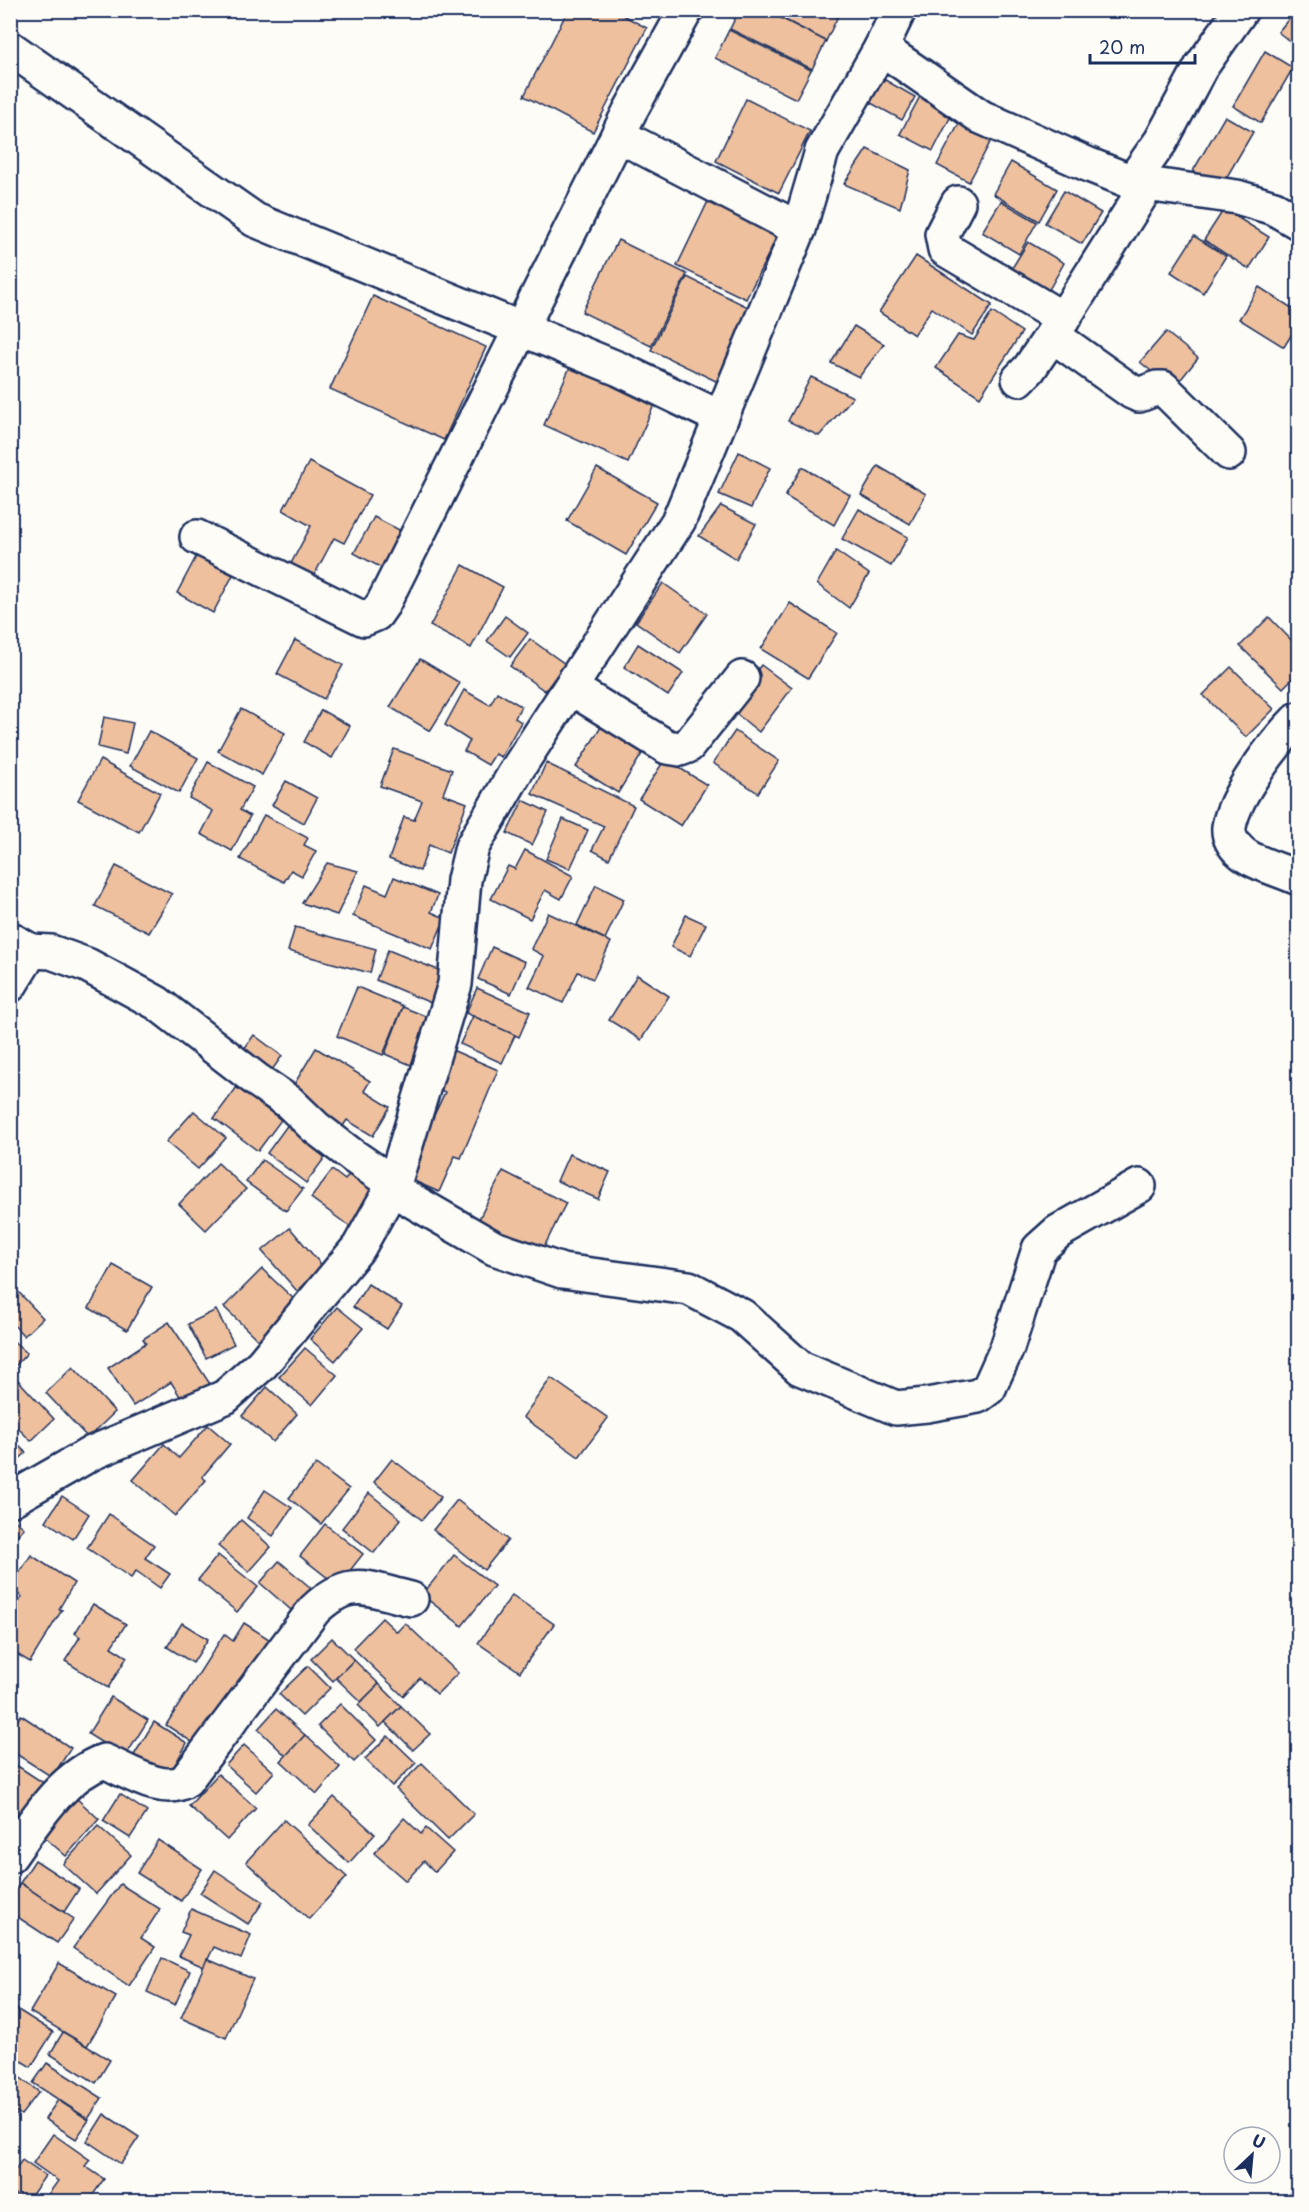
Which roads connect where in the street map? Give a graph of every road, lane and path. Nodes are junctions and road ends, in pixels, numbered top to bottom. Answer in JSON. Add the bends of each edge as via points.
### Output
{"nodes":[{"id":1,"x":686,"y":10,"type":"edge"},
{"id":2,"x":899,"y":10,"type":"edge"},
{"id":3,"x":1241,"y":10,"type":"edge"},
{"id":4,"x":10,"y":48,"type":"edge"},
{"id":5,"x":881,"y":48,"type":"junction"},
{"id":6,"x":618,"y":135,"type":"junction"},
{"id":7,"x":1140,"y":183,"type":"junction"},
{"id":8,"x":958,"y":203,"type":"dead end"},
{"id":9,"x":1299,"y":222,"type":"edge"},
{"id":10,"x":799,"y":229,"type":"junction"},
{"id":11,"x":1057,"y":327,"type":"junction"},
{"id":12,"x":521,"y":330,"type":"junction"},
{"id":13,"x":1019,"y":379,"type":"dead end"},
{"id":14,"x":721,"y":418,"type":"junction"},
{"id":15,"x":1229,"y":453,"type":"dead end"},
{"id":16,"x":197,"y":537,"type":"dead end"},
{"id":17,"x":742,"y":678,"type":"dead end"},
{"id":18,"x":571,"y":688,"type":"junction"},
{"id":19,"x":1299,"y":719,"type":"edge"},
{"id":20,"x":1299,"y":878,"type":"edge"},
{"id":21,"x":21,"y":945,"type":"edge"},
{"id":22,"x":10,"y":985,"type":"edge"},
{"id":23,"x":393,"y":1186,"type":"junction"},
{"id":24,"x":1139,"y":1186,"type":"dead end"},
{"id":25,"x":10,"y":1500,"type":"edge"},
{"id":26,"x":411,"y":1599,"type":"dead end"},
{"id":27,"x":10,"y":1856,"type":"edge"}],
"edges":[{"from":1,"to":6,"type":"street"},
{"from":2,"to":5,"type":"street"},
{"from":3,"to":7,"type":"street","via":[[1201,67]]},
{"from":4,"to":12,"type":"street","via":[[255,220]]},
{"from":5,"to":7,"type":"street","via":[[981,117]]},
{"from":5,"to":10,"type":"street","via":[[822,151]]},
{"from":6,"to":10,"type":"street"},
{"from":6,"to":12,"type":"street"},
{"from":7,"to":9,"type":"street","via":[[1237,197],[1274,208]]},
{"from":7,"to":11,"type":"street"},
{"from":8,"to":11,"type":"street","via":[[942,234],[945,249]]},
{"from":10,"to":14,"type":"street"},
{"from":11,"to":13,"type":"street"},
{"from":11,"to":15,"type":"street","via":[[1132,392],[1139,395],[1163,388]]},
{"from":12,"to":14,"type":"street","via":[[619,369]]},
{"from":12,"to":16,"type":"street","via":[[376,614],[364,619]]},
{"from":14,"to":18,"type":"street","via":[[679,520]]},
{"from":17,"to":18,"type":"street","via":[[688,746],[681,749],[667,747]]},
{"from":18,"to":23,"type":"street","via":[[472,847],[464,880],[455,984]]},
{"from":19,"to":20,"type":"street","via":[[1261,764],[1229,827],[1230,839],[1240,853]]},
{"from":21,"to":22,"type":"street"},
{"from":21,"to":23,"type":"street","via":[[87,965],[157,1003]]},
{"from":23,"to":24,"type":"street","via":[[494,1248],[528,1260],[562,1271],[689,1288],[742,1316],[800,1368],[896,1408],[978,1396],[989,1388],[1040,1249],[1058,1232]]},
{"from":23,"to":25,"type":"street","via":[[358,1248],[262,1364],[225,1397],[92,1453]]},
{"from":26,"to":27,"type":"street","via":[[355,1587],[330,1595],[314,1610],[186,1780],[168,1786],[104,1761],[89,1766],[44,1810]]}]}
